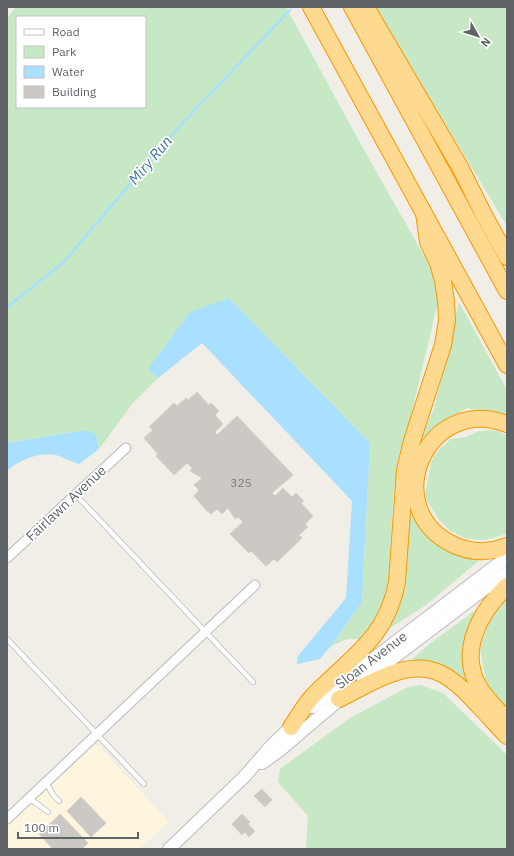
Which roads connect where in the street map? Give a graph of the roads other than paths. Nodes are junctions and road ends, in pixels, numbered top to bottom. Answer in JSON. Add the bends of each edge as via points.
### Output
{"nodes":[{"id":1,"x":312,"y":7,"type":"edge"},
{"id":2,"x":352,"y":7,"type":"edge"},
{"id":3,"x":366,"y":7,"type":"edge"},
{"id":4,"x":470,"y":185,"type":"junction"},
{"id":5,"x":424,"y":213,"type":"junction"},
{"id":6,"x":507,"y":242,"type":"edge"},
{"id":7,"x":507,"y":257,"type":"edge"},
{"id":8,"x":507,"y":291,"type":"edge"},
{"id":9,"x":507,"y":365,"type":"edge"},
{"id":10,"x":507,"y":424,"type":"edge"},
{"id":11,"x":126,"y":448,"type":"dead end"},
{"id":12,"x":75,"y":494,"type":"junction"},
{"id":13,"x":507,"y":546,"type":"edge"},
{"id":14,"x":507,"y":557,"type":"edge"},
{"id":15,"x":7,"y":558,"type":"edge"},
{"id":16,"x":507,"y":572,"type":"edge"},
{"id":17,"x":255,"y":585,"type":"dead end"},
{"id":18,"x":507,"y":586,"type":"edge"},
{"id":19,"x":205,"y":631,"type":"junction"},
{"id":20,"x":7,"y":639,"type":"edge"},
{"id":21,"x":253,"y":682,"type":"dead end"},
{"id":22,"x":339,"y":699,"type":"junction"},
{"id":23,"x":507,"y":720,"type":"edge"},
{"id":24,"x":291,"y":727,"type":"junction"},
{"id":25,"x":97,"y":734,"type":"junction"},
{"id":26,"x":507,"y":736,"type":"edge"},
{"id":27,"x":245,"y":776,"type":"junction"},
{"id":28,"x":46,"y":782,"type":"junction"},
{"id":29,"x":144,"y":784,"type":"dead end"},
{"id":30,"x":28,"y":798,"type":"junction"},
{"id":31,"x":59,"y":801,"type":"dead end"},
{"id":32,"x":48,"y":812,"type":"dead end"},
{"id":33,"x":7,"y":818,"type":"edge"},
{"id":34,"x":169,"y":849,"type":"edge"}],
"edges":[{"from":1,"to":5,"type":"highway"},
{"from":2,"to":8,"type":"highway"},
{"from":3,"to":4,"type":"highway"},
{"from":4,"to":6,"type":"highway"},
{"from":4,"to":7,"type":"highway","via":[[482,213]]},
{"from":5,"to":9,"type":"highway"},
{"from":5,"to":24,"type":"highway","via":[[428,242],[438,262],[443,281],[447,324],[405,470],[398,582],[394,598],[378,632],[311,698]]},
{"from":10,"to":13,"type":"highway","via":[[481,419],[464,421],[448,428],[425,450],[418,466],[416,486],[417,499],[424,517],[432,529],[446,541],[462,548],[480,551]]},
{"from":11,"to":12,"type":"street","name":"Fairlawn Avenue"},
{"from":12,"to":15,"type":"street","name":"Fairlawn Avenue"},
{"from":12,"to":19,"type":"lane"},
{"from":14,"to":24,"type":"main road","name":"Sloan Avenue","via":[[335,688]]},
{"from":16,"to":22,"type":"main road","name":"Sloan Avenue"},
{"from":17,"to":19,"type":"street"},
{"from":18,"to":23,"type":"highway","via":[[482,616],[472,642],[470,659],[480,688]]},
{"from":19,"to":21,"type":"lane"},
{"from":19,"to":25,"type":"street"},
{"from":20,"to":25,"type":"lane"},
{"from":22,"to":26,"type":"highway","via":[[396,672],[430,670],[459,684]]},
{"from":22,"to":27,"type":"main road","name":"Sloan Avenue","via":[[279,751]]},
{"from":24,"to":27,"type":"main road","name":"Sloan Avenue"},
{"from":25,"to":28,"type":"street"},
{"from":25,"to":29,"type":"lane"},
{"from":27,"to":34,"type":"main road","name":"Sloan Avenue"},
{"from":28,"to":30,"type":"street"},
{"from":28,"to":31,"type":"lane"},
{"from":30,"to":32,"type":"lane"},
{"from":30,"to":33,"type":"street"}]}
